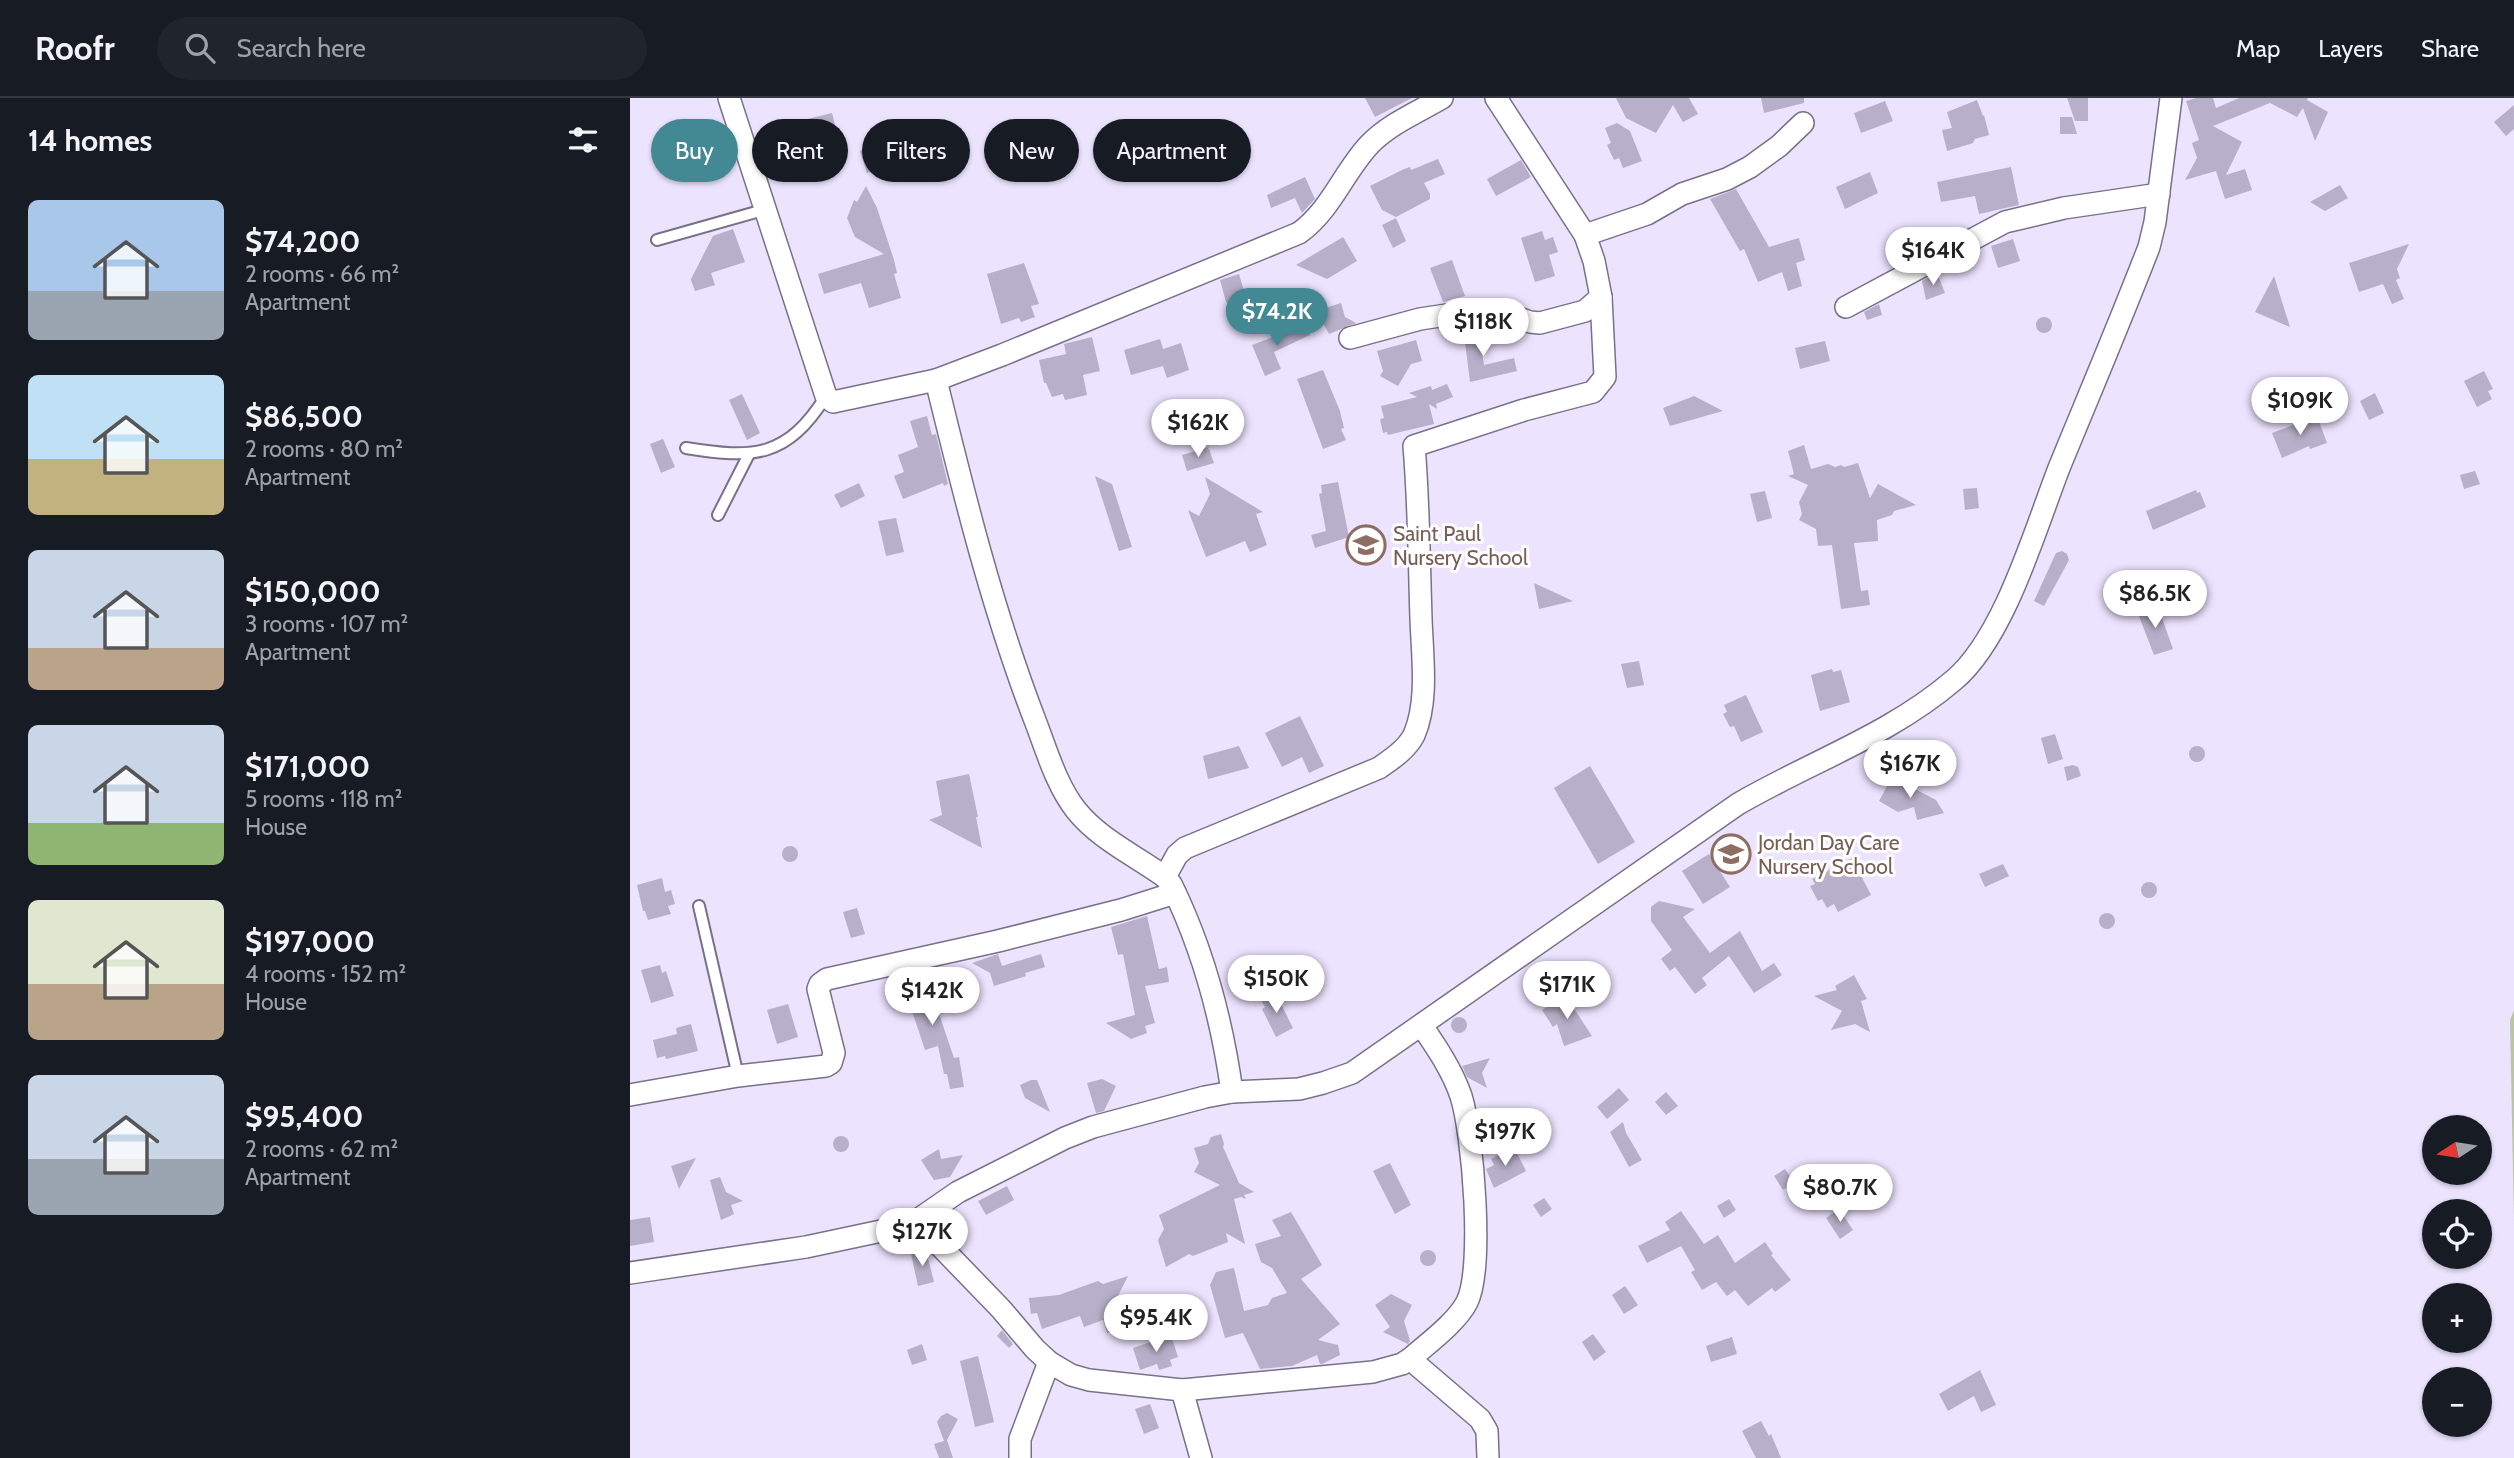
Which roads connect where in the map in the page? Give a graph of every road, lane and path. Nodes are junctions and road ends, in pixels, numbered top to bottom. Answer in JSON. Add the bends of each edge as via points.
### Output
{"nodes":[{"id":1,"x":729,"y":98,"type":"edge"},
{"id":2,"x":1442,"y":98,"type":"edge"},
{"id":3,"x":1496,"y":98,"type":"edge"},
{"id":4,"x":2171,"y":98,"type":"edge"},
{"id":5,"x":1803,"y":123,"type":"dead end"},
{"id":6,"x":2159,"y":194,"type":"junction"},
{"id":7,"x":767,"y":209,"type":"junction"},
{"id":8,"x":1586,"y":235,"type":"junction"},
{"id":9,"x":657,"y":240,"type":"dead end"},
{"id":10,"x":1601,"y":297,"type":"junction"},
{"id":11,"x":1846,"y":307,"type":"dead end"},
{"id":12,"x":1350,"y":338,"type":"dead end"},
{"id":13,"x":936,"y":380,"type":"junction"},
{"id":14,"x":827,"y":396,"type":"junction"},
{"id":15,"x":686,"y":448,"type":"dead end"},
{"id":16,"x":749,"y":454,"type":"junction"},
{"id":17,"x":718,"y":516,"type":"dead end"},
{"id":18,"x":1170,"y":885,"type":"junction"},
{"id":19,"x":699,"y":906,"type":"dead end"},
{"id":20,"x":1422,"y":1026,"type":"junction"},
{"id":21,"x":737,"y":1076,"type":"junction"},
{"id":22,"x":1232,"y":1092,"type":"junction"},
{"id":23,"x":630,"y":1095,"type":"edge"},
{"id":24,"x":916,"y":1221,"type":"junction"},
{"id":25,"x":630,"y":1273,"type":"edge"},
{"id":26,"x":1410,"y":1359,"type":"junction"},
{"id":27,"x":1049,"y":1362,"type":"junction"},
{"id":28,"x":1182,"y":1390,"type":"junction"},
{"id":29,"x":1020,"y":1458,"type":"edge"},
{"id":30,"x":1202,"y":1458,"type":"edge"},
{"id":31,"x":1488,"y":1458,"type":"edge"}],
"edges":[{"from":1,"to":7,"type":"street"},
{"from":2,"to":13,"type":"street","via":[[1371,143],[1322,213],[1299,233]]},
{"from":3,"to":8,"type":"street"},
{"from":4,"to":6,"type":"street"},
{"from":5,"to":8,"type":"street","via":[[1750,167],[1682,194],[1647,214]]},
{"from":6,"to":11,"type":"street","via":[[2005,222]]},
{"from":6,"to":20,"type":"street","via":[[2149,247],[2120,323],[2016,579],[1971,663],[1890,726],[1738,804]]},
{"from":7,"to":9,"type":"lane"},
{"from":7,"to":14,"type":"street"},
{"from":8,"to":10,"type":"street"},
{"from":10,"to":12,"type":"street","via":[[1585,311],[1540,323],[1498,311],[1473,311],[1420,319]]},
{"from":10,"to":18,"type":"street","via":[[1605,377],[1594,392],[1414,446],[1422,692],[1412,738],[1379,768],[1185,848],[1177,855]]},
{"from":13,"to":14,"type":"street","via":[[840,401]]},
{"from":13,"to":18,"type":"street","via":[[1001,625],[1063,788],[1095,830]]},
{"from":14,"to":16,"type":"lane","via":[[793,435]]},
{"from":15,"to":16,"type":"lane"},
{"from":16,"to":17,"type":"lane"},
{"from":18,"to":21,"type":"street","via":[[1121,910],[827,979],[818,993],[834,1053],[831,1063]]},
{"from":18,"to":22,"type":"street","via":[[1199,949],[1220,1022]]},
{"from":19,"to":21,"type":"lane"},
{"from":20,"to":22,"type":"street","via":[[1352,1073],[1324,1083]]},
{"from":20,"to":26,"type":"street","via":[[1453,1074],[1468,1123],[1476,1270],[1464,1307]]},
{"from":21,"to":23,"type":"street"},
{"from":22,"to":24,"type":"street","via":[[1083,1130],[958,1192]]},
{"from":24,"to":25,"type":"street","via":[[818,1245]]},
{"from":24,"to":27,"type":"street"},
{"from":26,"to":28,"type":"street","via":[[1373,1372]]},
{"from":26,"to":31,"type":"street","via":[[1480,1419],[1487,1431]]},
{"from":27,"to":28,"type":"street","via":[[1089,1380]]},
{"from":27,"to":29,"type":"street","via":[[1020,1439]]},
{"from":28,"to":30,"type":"street"}]}
